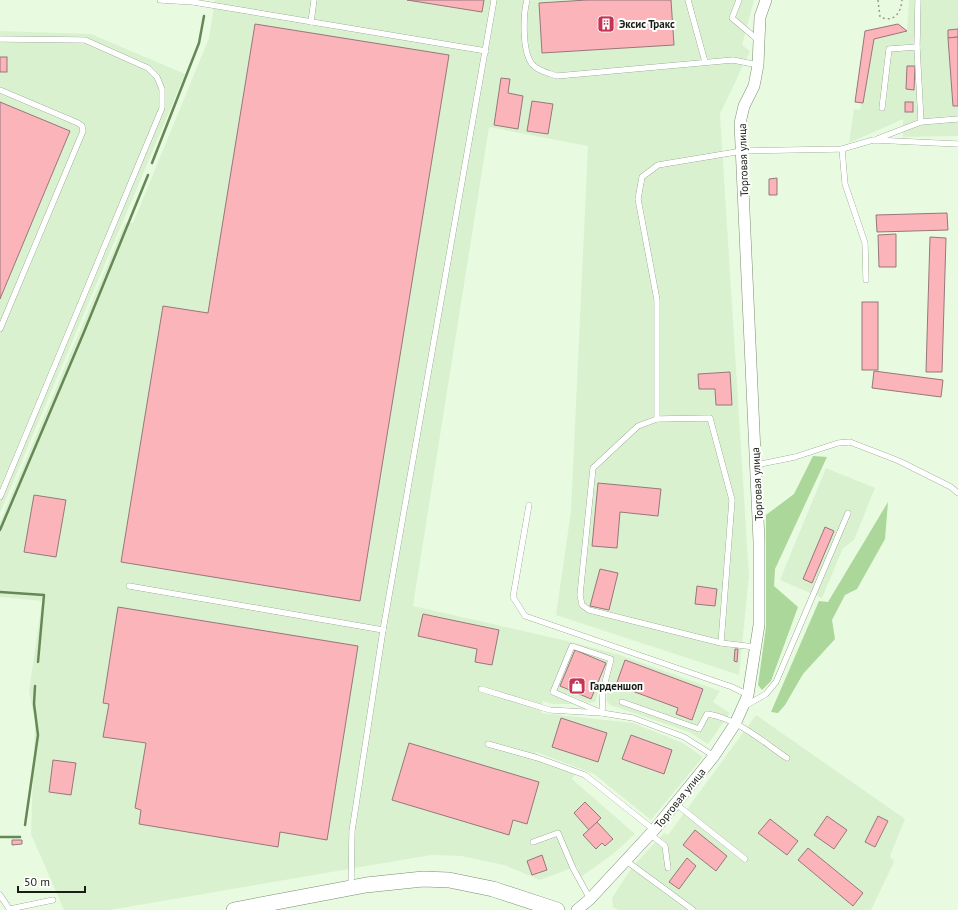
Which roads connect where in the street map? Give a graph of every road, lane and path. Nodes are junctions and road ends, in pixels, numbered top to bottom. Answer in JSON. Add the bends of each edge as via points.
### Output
{"nodes":[{"id":1,"x":160,"y":0,"type":"edge"},
{"id":2,"x":314,"y":0,"type":"edge"},
{"id":3,"x":494,"y":0,"type":"edge"},
{"id":4,"x":527,"y":0,"type":"edge"},
{"id":5,"x":688,"y":0,"type":"edge"},
{"id":6,"x":739,"y":0,"type":"edge"},
{"id":7,"x":766,"y":0,"type":"edge"},
{"id":8,"x":878,"y":0,"type":"edge"},
{"id":9,"x":902,"y":0,"type":"edge"},
{"id":10,"x":918,"y":0,"type":"edge"},
{"id":11,"x":310,"y":22,"type":"junction"},
{"id":12,"x":0,"y":39,"type":"edge"},
{"id":13,"x":758,"y":40,"type":"junction"},
{"id":14,"x":917,"y":47,"type":"junction"},
{"id":15,"x":486,"y":51,"type":"junction"},
{"id":16,"x":704,"y":62,"type":"junction"},
{"id":17,"x":758,"y":65,"type":"junction"},
{"id":18,"x":0,"y":90,"type":"edge"},
{"id":19,"x":882,"y":108,"type":"dead end"},
{"id":20,"x":958,"y":119,"type":"edge"},
{"id":21,"x":921,"y":122,"type":"junction"},
{"id":22,"x":873,"y":140,"type":"junction"},
{"id":23,"x":958,"y":144,"type":"edge"},
{"id":24,"x":842,"y":149,"type":"junction"},
{"id":25,"x":742,"y":151,"type":"junction"},
{"id":26,"x":866,"y":280,"type":"dead end"},
{"id":27,"x":0,"y":329,"type":"edge"},
{"id":28,"x":658,"y":419,"type":"junction"},
{"id":29,"x":756,"y":465,"type":"junction"},
{"id":30,"x":958,"y":493,"type":"edge"},
{"id":31,"x":0,"y":498,"type":"edge"},
{"id":32,"x":529,"y":505,"type":"dead end"},
{"id":33,"x":848,"y":513,"type":"dead end"},
{"id":34,"x":129,"y":586,"type":"dead end"},
{"id":35,"x":383,"y":630,"type":"junction"},
{"id":36,"x":721,"y":643,"type":"junction"},
{"id":37,"x":755,"y":647,"type":"junction"},
{"id":38,"x":481,"y":689,"type":"dead end"},
{"id":39,"x":746,"y":700,"type":"junction"},
{"id":40,"x":622,"y":702,"type":"dead end"},
{"id":41,"x":602,"y":713,"type":"junction"},
{"id":42,"x":735,"y":724,"type":"junction"},
{"id":43,"x":488,"y":744,"type":"dead end"},
{"id":44,"x":714,"y":756,"type":"junction"},
{"id":45,"x":787,"y":758,"type":"dead end"},
{"id":46,"x":676,"y":804,"type":"junction"},
{"id":47,"x":652,"y":832,"type":"junction"},
{"id":48,"x":533,"y":842,"type":"dead end"},
{"id":49,"x":626,"y":860,"type":"junction"},
{"id":50,"x":745,"y":860,"type":"dead end"},
{"id":51,"x":668,"y":868,"type":"dead end"},
{"id":52,"x":351,"y":888,"type":"junction"},
{"id":53,"x":0,"y":895,"type":"edge"},
{"id":54,"x":590,"y":899,"type":"junction"},
{"id":55,"x":53,"y":900,"type":"dead end"},
{"id":56,"x":10,"y":910,"type":"edge"},
{"id":57,"x":234,"y":910,"type":"edge"},
{"id":58,"x":557,"y":910,"type":"edge"},
{"id":59,"x":577,"y":910,"type":"edge"},
{"id":60,"x":693,"y":910,"type":"edge"}],
"edges":[{"from":1,"to":11,"type":"lane","via":[[193,2]]},
{"from":2,"to":11,"type":"lane"},
{"from":3,"to":15,"type":"lane"},
{"from":4,"to":16,"type":"lane","via":[[524,10],[526,51],[532,64],[543,72],[557,76]]},
{"from":5,"to":16,"type":"lane"},
{"from":6,"to":13,"type":"lane","via":[[732,18]]},
{"from":7,"to":13,"type":"street","name":"Торговая улица","via":[[760,16]]},
{"from":8,"to":9,"type":"path","via":[[880,17],[886,20],[898,14]]},
{"from":10,"to":14,"type":"lane"},
{"from":11,"to":15,"type":"lane"},
{"from":12,"to":31,"type":"lane","via":[[85,40],[148,68],[160,83],[163,102]]},
{"from":13,"to":17,"type":"street","name":"Торговая улица"},
{"from":14,"to":19,"type":"lane","via":[[889,49]]},
{"from":14,"to":21,"type":"lane"},
{"from":15,"to":35,"type":"lane"},
{"from":16,"to":17,"type":"lane","via":[[733,60]]},
{"from":17,"to":25,"type":"street","name":"Торговая улица","via":[[754,86],[744,106],[740,123]]},
{"from":18,"to":27,"type":"lane","via":[[78,123],[83,131]]},
{"from":20,"to":21,"type":"lane"},
{"from":21,"to":22,"type":"lane"},
{"from":22,"to":23,"type":"lane"},
{"from":22,"to":24,"type":"lane"},
{"from":24,"to":25,"type":"lane"},
{"from":24,"to":26,"type":"lane","via":[[845,184],[865,242]]},
{"from":25,"to":28,"type":"lane","via":[[658,165],[642,176],[638,199],[656,300]]},
{"from":25,"to":29,"type":"street","name":"Торговая улица"},
{"from":28,"to":36,"type":"lane","via":[[710,418],[732,500]]},
{"from":28,"to":36,"type":"lane","via":[[638,426],[593,468],[580,595],[582,605],[589,610]]},
{"from":29,"to":30,"type":"lane","via":[[850,442],[899,461]]},
{"from":29,"to":37,"type":"street","name":"Торговая улица","via":[[760,541],[759,625]]},
{"from":32,"to":39,"type":"lane","via":[[513,597],[525,616],[732,687]]},
{"from":33,"to":39,"type":"lane","via":[[776,682],[766,694]]},
{"from":34,"to":35,"type":"lane"},
{"from":35,"to":52,"type":"lane","via":[[352,831]]},
{"from":36,"to":37,"type":"lane"},
{"from":37,"to":39,"type":"street","name":"Торговая улица"},
{"from":38,"to":41,"type":"lane","via":[[550,710]]},
{"from":39,"to":42,"type":"street","name":"Торговая улица"},
{"from":40,"to":42,"type":"lane","via":[[700,729],[707,714],[716,715]]},
{"from":41,"to":41,"type":"lane","via":[[603,690],[611,658],[572,646],[554,692]]},
{"from":41,"to":44,"type":"lane","via":[[633,718],[684,737]]},
{"from":42,"to":44,"type":"street","name":"Торговая улица"},
{"from":42,"to":45,"type":"lane"},
{"from":43,"to":47,"type":"lane","via":[[585,775]]},
{"from":44,"to":46,"type":"street","name":"Торговая улица"},
{"from":46,"to":47,"type":"street","name":"Торговая улица"},
{"from":46,"to":50,"type":"lane"},
{"from":47,"to":49,"type":"street","name":"Торговая улица"},
{"from":47,"to":51,"type":"lane","via":[[665,846]]},
{"from":48,"to":54,"type":"lane","via":[[558,833]]},
{"from":49,"to":54,"type":"street","name":"Торговая улица"},
{"from":49,"to":60,"type":"lane"},
{"from":52,"to":57,"type":"main road"},
{"from":52,"to":58,"type":"main road","via":[[395,881],[449,880],[493,889]]},
{"from":53,"to":56,"type":"lane"},
{"from":54,"to":59,"type":"street","name":"Торговая улица"},
{"from":55,"to":56,"type":"lane"}]}
